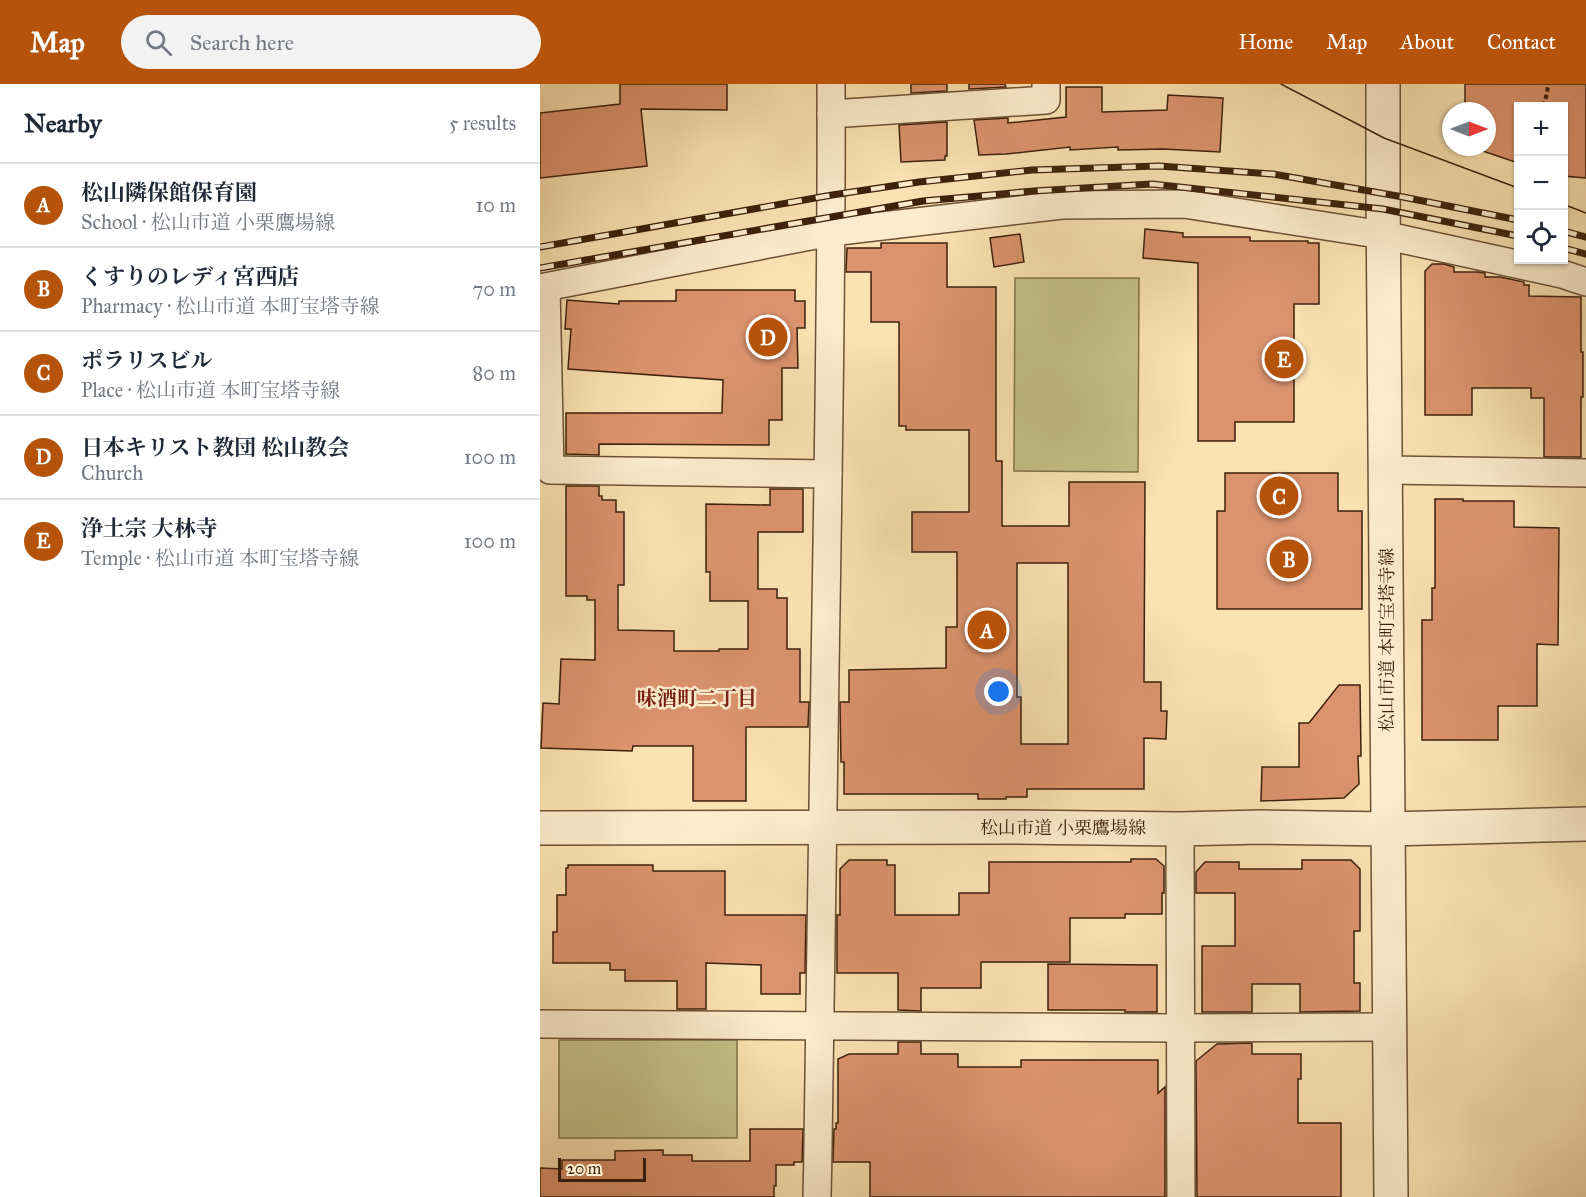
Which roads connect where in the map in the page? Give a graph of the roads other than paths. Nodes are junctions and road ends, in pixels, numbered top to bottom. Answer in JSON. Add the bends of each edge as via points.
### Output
{"nodes":[{"id":1,"x":831,"y":84,"type":"edge"},
{"id":2,"x":1046,"y":84,"type":"edge"},
{"id":3,"x":1383,"y":84,"type":"edge"},
{"id":4,"x":831,"y":114,"type":"junction"},
{"id":5,"x":831,"y":231,"type":"junction"},
{"id":6,"x":1383,"y":235,"type":"junction"},
{"id":7,"x":1586,"y":282,"type":"edge"},
{"id":8,"x":543,"y":287,"type":"edge"},
{"id":9,"x":1386,"y":471,"type":"junction"},
{"id":10,"x":545,"y":473,"type":"edge"},
{"id":11,"x":1586,"y":473,"type":"edge"},
{"id":12,"x":828,"y":474,"type":"junction"},
{"id":13,"x":1586,"y":824,"type":"edge"},
{"id":14,"x":822,"y":827,"type":"junction"},
{"id":15,"x":540,"y":828,"type":"edge"},
{"id":16,"x":1180,"y":829,"type":"junction"},
{"id":17,"x":1388,"y":829,"type":"junction"},
{"id":18,"x":540,"y":1024,"type":"edge"},
{"id":19,"x":821,"y":1024,"type":"junction"},
{"id":20,"x":1390,"y":1027,"type":"junction"},
{"id":21,"x":1180,"y":1028,"type":"junction"},
{"id":22,"x":817,"y":1197,"type":"edge"},
{"id":23,"x":1181,"y":1197,"type":"edge"},
{"id":24,"x":1391,"y":1197,"type":"edge"}],
"edges":[{"from":1,"to":4,"type":"street"},
{"from":2,"to":4,"type":"street","via":[[1046,100]]},
{"from":3,"to":6,"type":"street","name":"松山市道 本町宝塔寺線"},
{"from":4,"to":5,"type":"street"},
{"from":5,"to":6,"type":"street","via":[[1062,205],[1184,204]]},
{"from":5,"to":8,"type":"street"},
{"from":5,"to":12,"type":"street"},
{"from":6,"to":7,"type":"street"},
{"from":6,"to":9,"type":"street","name":"松山市道 本町宝塔寺線"},
{"from":8,"to":10,"type":"street"},
{"from":9,"to":11,"type":"street"},
{"from":9,"to":17,"type":"street","name":"松山市道 本町宝塔寺線"},
{"from":10,"to":12,"type":"street"},
{"from":12,"to":14,"type":"street"},
{"from":13,"to":17,"type":"street","name":"松山市道 小栗鷹場線"},
{"from":14,"to":15,"type":"street","name":"松山市道 小栗鷹場線"},
{"from":14,"to":16,"type":"street","name":"松山市道 小栗鷹場線"},
{"from":14,"to":19,"type":"street"},
{"from":16,"to":17,"type":"street","name":"松山市道 小栗鷹場線"},
{"from":16,"to":21,"type":"street"},
{"from":17,"to":20,"type":"street","name":"松山市道 本町宝塔寺線"},
{"from":18,"to":19,"type":"street"},
{"from":19,"to":21,"type":"street"},
{"from":19,"to":22,"type":"street"},
{"from":20,"to":21,"type":"street"},
{"from":20,"to":24,"type":"street","name":"松山市道 本町宝塔寺線"},
{"from":21,"to":23,"type":"street"}]}
